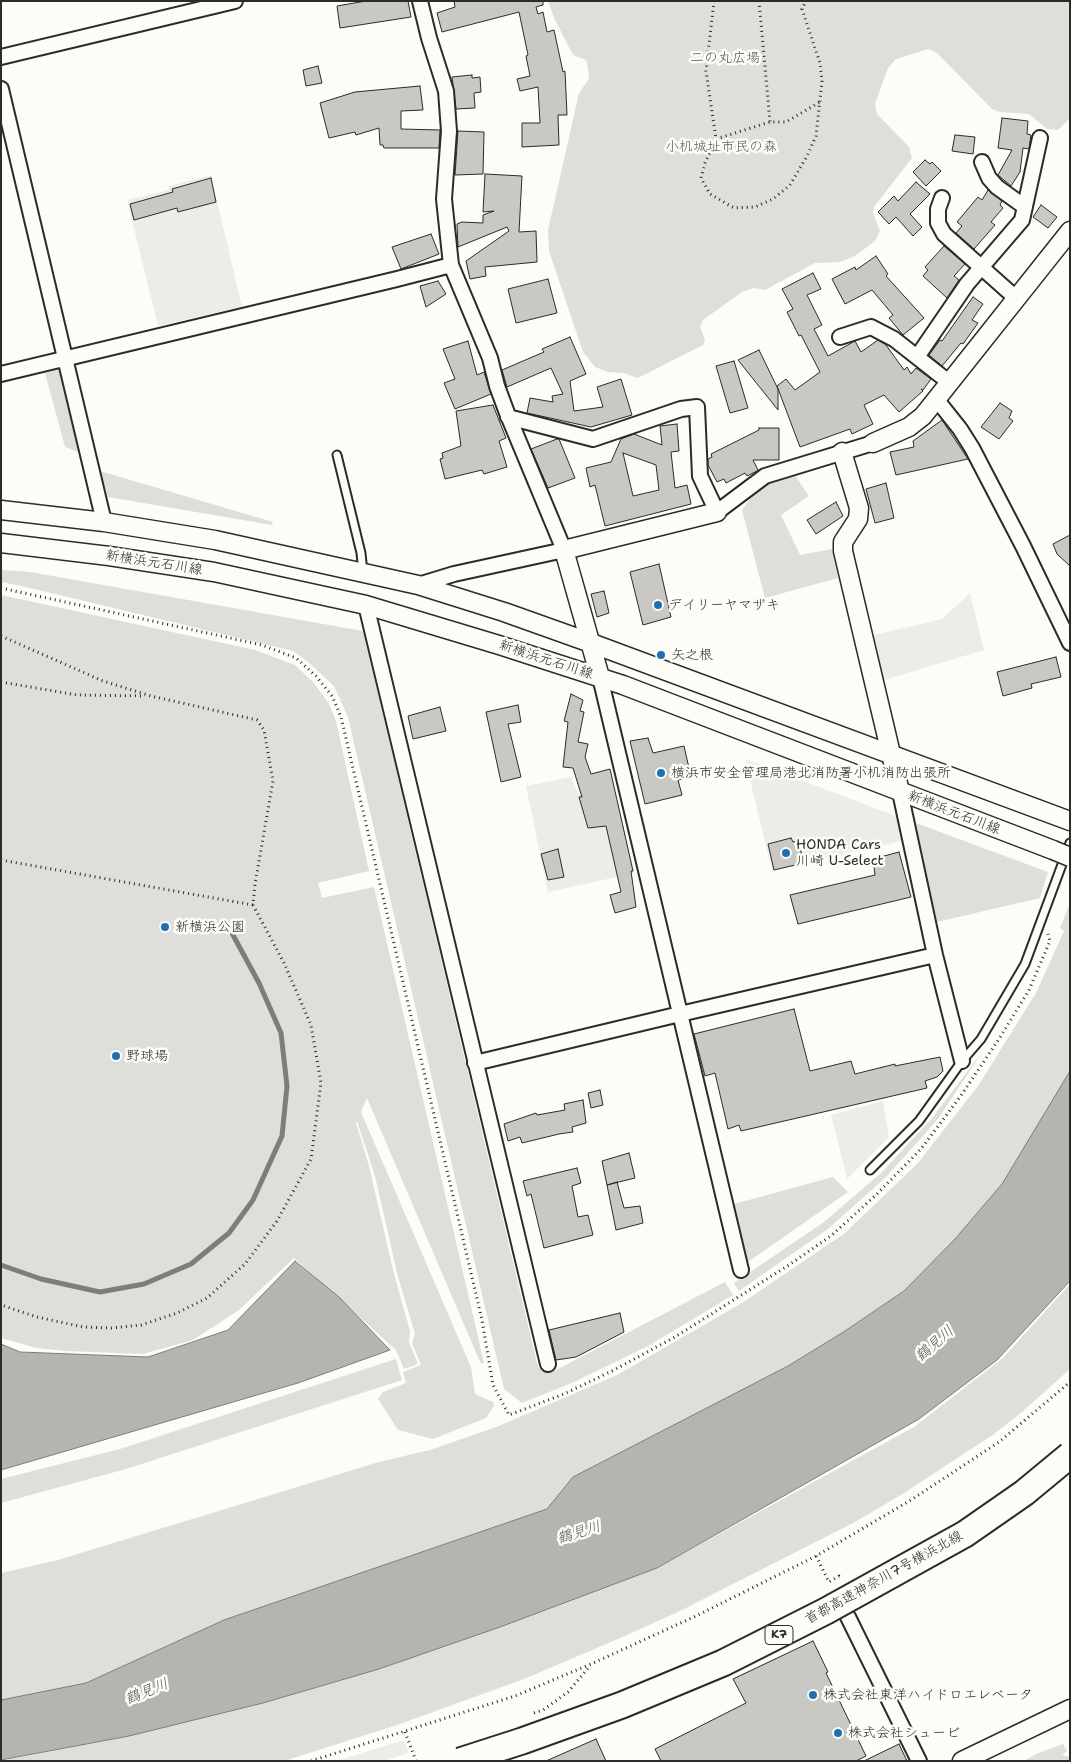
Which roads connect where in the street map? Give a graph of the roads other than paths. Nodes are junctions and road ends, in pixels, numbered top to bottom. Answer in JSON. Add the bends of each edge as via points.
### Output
{"nodes":[{"id":1,"x":235,"y":1,"type":"edge"},
{"id":2,"x":420,"y":1,"type":"edge"},
{"id":3,"x":1,"y":57,"type":"edge"},
{"id":4,"x":1,"y":89,"type":"edge"},
{"id":5,"x":1040,"y":138,"type":"dead end"},
{"id":6,"x":982,"y":162,"type":"dead end"},
{"id":7,"x":942,"y":198,"type":"dead end"},
{"id":8,"x":1025,"y":207,"type":"junction"},
{"id":9,"x":1070,"y":231,"type":"edge"},
{"id":10,"x":451,"y":265,"type":"junction"},
{"id":11,"x":980,"y":268,"type":"junction"},
{"id":12,"x":1017,"y":299,"type":"junction"},
{"id":13,"x":840,"y":337,"type":"dead end"},
{"id":14,"x":917,"y":357,"type":"junction"},
{"id":15,"x":65,"y":358,"type":"junction"},
{"id":16,"x":1,"y":374,"type":"edge"},
{"id":17,"x":950,"y":383,"type":"junction"},
{"id":18,"x":937,"y":400,"type":"junction"},
{"id":19,"x":508,"y":417,"type":"junction"},
{"id":20,"x":873,"y":442,"type":"joint"},
{"id":21,"x":842,"y":452,"type":"junction"},
{"id":22,"x":337,"y":455,"type":"dead end"},
{"id":23,"x":1,"y":510,"type":"edge"},
{"id":24,"x":717,"y":512,"type":"junction"},
{"id":25,"x":104,"y":522,"type":"junction"},
{"id":26,"x":1,"y":543,"type":"edge"},
{"id":27,"x":564,"y":550,"type":"junction"},
{"id":28,"x":363,"y":573,"type":"junction"},
{"id":29,"x":418,"y":585,"type":"junction"},
{"id":30,"x":366,"y":605,"type":"junction"},
{"id":31,"x":591,"y":643,"type":"junction"},
{"id":32,"x":1070,"y":643,"type":"edge"},
{"id":33,"x":600,"y":678,"type":"junction"},
{"id":34,"x":890,"y":755,"type":"junction"},
{"id":35,"x":900,"y":792,"type":"junction"},
{"id":36,"x":1067,"y":821,"type":"edge"},
{"id":37,"x":1070,"y":843,"type":"edge"},
{"id":38,"x":1070,"y":857,"type":"edge"},
{"id":39,"x":936,"y":955,"type":"junction"},
{"id":40,"x":680,"y":1014,"type":"junction"},
{"id":41,"x":962,"y":1061,"type":"junction"},
{"id":42,"x":475,"y":1063,"type":"junction"},
{"id":43,"x":870,"y":1170,"type":"dead end"},
{"id":44,"x":741,"y":1270,"type":"dead end"},
{"id":45,"x":548,"y":1364,"type":"dead end"},
{"id":46,"x":1070,"y":1455,"type":"edge"},
{"id":47,"x":1070,"y":1465,"type":"edge"},
{"id":48,"x":848,"y":1617,"type":"dead end"},
{"id":49,"x":1070,"y":1709,"type":"edge"},
{"id":50,"x":460,"y":1761,"type":"edge"},
{"id":51,"x":482,"y":1761,"type":"edge"},
{"id":52,"x":919,"y":1761,"type":"edge"},
{"id":53,"x":962,"y":1761,"type":"edge"}],
"edges":[{"from":1,"to":3,"type":"street"},
{"from":2,"to":10,"type":"street","via":[[428,38],[446,91],[449,131],[444,199]]},
{"from":4,"to":15,"type":"street"},
{"from":5,"to":8,"type":"street"},
{"from":6,"to":8,"type":"street","via":[[997,187]]},
{"from":7,"to":11,"type":"street","via":[[938,223],[944,234]]},
{"from":8,"to":11,"type":"street","via":[[1022,220]]},
{"from":9,"to":12,"type":"street"},
{"from":10,"to":15,"type":"street"},
{"from":10,"to":19,"type":"street","via":[[490,358]]},
{"from":11,"to":12,"type":"street"},
{"from":11,"to":14,"type":"street"},
{"from":12,"to":17,"type":"street"},
{"from":13,"to":14,"type":"street","via":[[871,328],[894,339]]},
{"from":14,"to":17,"type":"street"},
{"from":15,"to":16,"type":"street"},
{"from":15,"to":25,"type":"street"},
{"from":17,"to":18,"type":"street"},
{"from":18,"to":20,"type":"street","via":[[909,427]]},
{"from":18,"to":32,"type":"street","via":[[972,448]]},
{"from":19,"to":24,"type":"street","via":[[593,439],[681,409],[697,407],[700,476]]},
{"from":19,"to":27,"type":"street"},
{"from":20,"to":21,"type":"street"},
{"from":21,"to":24,"type":"street","via":[[765,476]]},
{"from":21,"to":34,"type":"street","via":[[859,508],[858,519],[843,542],[843,551]]},
{"from":22,"to":28,"type":"lane"},
{"from":23,"to":25,"type":"street"},
{"from":24,"to":27,"type":"street"},
{"from":25,"to":28,"type":"street","via":[[215,540]]},
{"from":26,"to":30,"type":"street","name":"新横浜元石川線","via":[[214,572]]},
{"from":27,"to":29,"type":"street"},
{"from":27,"to":31,"type":"street"},
{"from":28,"to":29,"type":"street"},
{"from":29,"to":31,"type":"street"},
{"from":30,"to":33,"type":"street","name":"新横浜元石川線"},
{"from":30,"to":42,"type":"street"},
{"from":31,"to":33,"type":"street"},
{"from":31,"to":34,"type":"street"},
{"from":33,"to":35,"type":"street","name":"新横浜元石川線"},
{"from":33,"to":40,"type":"street"},
{"from":34,"to":35,"type":"street"},
{"from":34,"to":36,"type":"street"},
{"from":35,"to":38,"type":"street","name":"新横浜元石川線","bridge":true},
{"from":35,"to":39,"type":"street"},
{"from":37,"to":41,"type":"lane","via":[[1021,972],[981,1038]]},
{"from":39,"to":40,"type":"street"},
{"from":39,"to":41,"type":"street"},
{"from":40,"to":42,"type":"street"},
{"from":40,"to":44,"type":"street"},
{"from":41,"to":43,"type":"lane","via":[[919,1121]]},
{"from":42,"to":45,"type":"street"},
{"from":46,"to":50,"type":"highway","name":"首都高速神奈川7号横浜北線","number":"K7","bridge":true,"via":[[1024,1493],[965,1534],[740,1654],[622,1705]]},
{"from":47,"to":51,"type":"highway","name":"首都高速神奈川7号横浜北線","number":"K7","via":[[970,1538],[905,1576],[725,1669],[625,1711]]},
{"from":48,"to":52,"type":"street"},
{"from":49,"to":53,"type":"street"}]}
